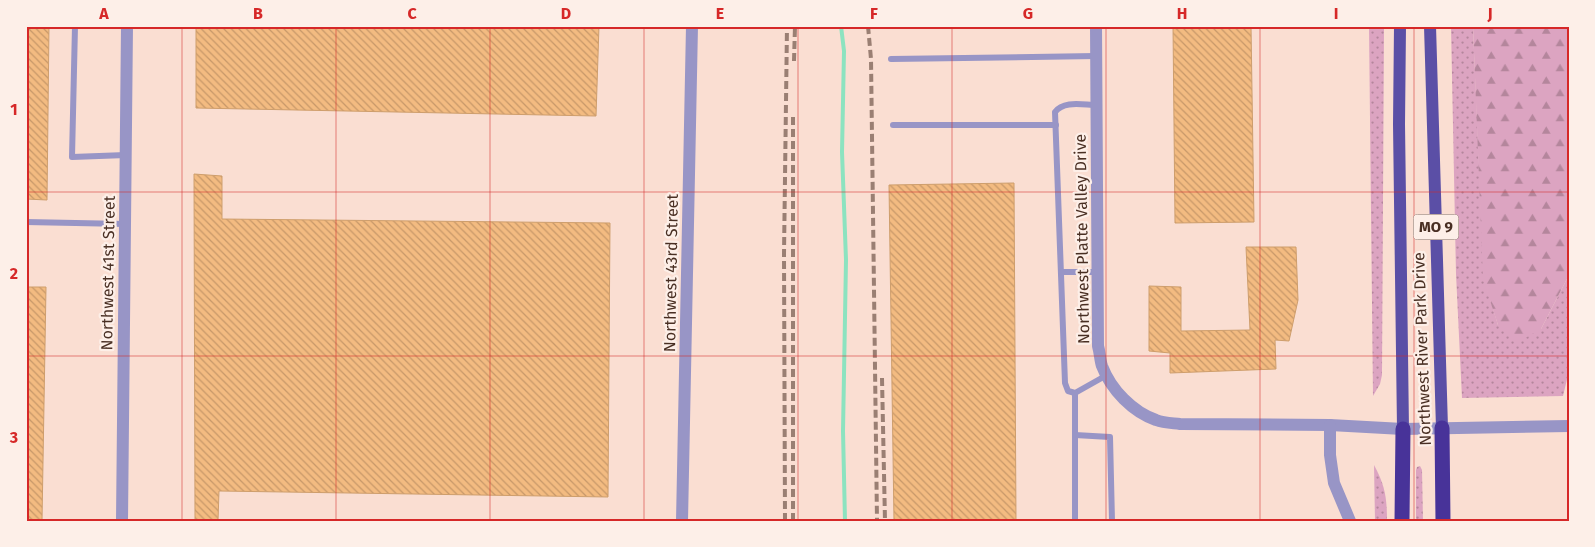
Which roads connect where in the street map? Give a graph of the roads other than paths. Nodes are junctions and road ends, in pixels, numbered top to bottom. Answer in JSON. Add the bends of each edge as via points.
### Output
{"nodes":[{"id":1,"x":75,"y":26,"type":"edge"},
{"id":2,"x":127,"y":26,"type":"edge"},
{"id":3,"x":692,"y":26,"type":"edge"},
{"id":4,"x":1096,"y":26,"type":"edge"},
{"id":5,"x":1400,"y":26,"type":"edge"},
{"id":6,"x":1430,"y":26,"type":"edge"},
{"id":7,"x":1096,"y":56,"type":"junction"},
{"id":8,"x":891,"y":59,"type":"dead end"},
{"id":9,"x":1096,"y":105,"type":"junction"},
{"id":10,"x":893,"y":125,"type":"dead end"},
{"id":11,"x":1056,"y":125,"type":"junction"},
{"id":12,"x":126,"y":155,"type":"junction"},
{"id":13,"x":26,"y":222,"type":"edge"},
{"id":14,"x":125,"y":224,"type":"junction"},
{"id":15,"x":1061,"y":272,"type":"junction"},
{"id":16,"x":1097,"y":272,"type":"junction"},
{"id":17,"x":1107,"y":375,"type":"junction"},
{"id":18,"x":1075,"y":393,"type":"junction"},
{"id":19,"x":1330,"y":425,"type":"junction"},
{"id":20,"x":1569,"y":426,"type":"edge"},
{"id":21,"x":1442,"y":428,"type":"junction"},
{"id":22,"x":1402,"y":429,"type":"junction"},
{"id":23,"x":1075,"y":435,"type":"junction"},
{"id":24,"x":122,"y":521,"type":"edge"},
{"id":25,"x":682,"y":521,"type":"edge"},
{"id":26,"x":1075,"y":521,"type":"edge"},
{"id":27,"x":1112,"y":521,"type":"edge"},
{"id":28,"x":1350,"y":521,"type":"edge"},
{"id":29,"x":1402,"y":521,"type":"edge"},
{"id":30,"x":1443,"y":521,"type":"edge"}],
"edges":[{"from":1,"to":12,"type":"lane","via":[[72,157]]},
{"from":2,"to":12,"type":"street","name":"Northwest 41st Street"},
{"from":3,"to":25,"type":"street","name":"Northwest 43rd Street"},
{"from":4,"to":7,"type":"street","name":"Northwest Platte Valley Drive"},
{"from":5,"to":22,"type":"main road","name":"Northwest River Park Drive","number":"MO 9"},
{"from":6,"to":21,"type":"main road","name":"Northwest River Park Drive","number":"MO 9"},
{"from":7,"to":8,"type":"lane"},
{"from":7,"to":9,"type":"street","name":"Northwest Platte Valley Drive"},
{"from":9,"to":11,"type":"lane","via":[[1064,104],[1058,107]]},
{"from":9,"to":16,"type":"street","name":"Northwest Platte Valley Drive"},
{"from":10,"to":11,"type":"lane"},
{"from":11,"to":15,"type":"lane"},
{"from":12,"to":14,"type":"street","name":"Northwest 41st Street"},
{"from":13,"to":14,"type":"lane"},
{"from":14,"to":24,"type":"street","name":"Northwest 41st Street"},
{"from":15,"to":16,"type":"lane"},
{"from":15,"to":18,"type":"lane","via":[[1064,383],[1068,391]]},
{"from":16,"to":17,"type":"street","name":"Northwest Platte Valley Drive","via":[[1098,346]]},
{"from":17,"to":18,"type":"lane"},
{"from":17,"to":19,"type":"street","name":"Northwest Platte Valley Drive","via":[[1122,397],[1138,411],[1158,421]]},
{"from":18,"to":23,"type":"lane"},
{"from":19,"to":22,"type":"street","name":"Northwest Platte Valley Drive"},
{"from":19,"to":28,"type":"street","via":[[1334,483]]},
{"from":20,"to":21,"type":"street","name":"Northwest Platte Valley Drive"},
{"from":21,"to":22,"type":"street","name":"Northwest Platte Valley Drive"},
{"from":21,"to":30,"type":"highway","name":"Northwest River Park Drive","number":"MO 9"},
{"from":22,"to":29,"type":"highway","name":"Northwest River Park Drive","number":"MO 9"},
{"from":23,"to":26,"type":"lane"},
{"from":23,"to":27,"type":"lane","via":[[1110,437]]}]}
